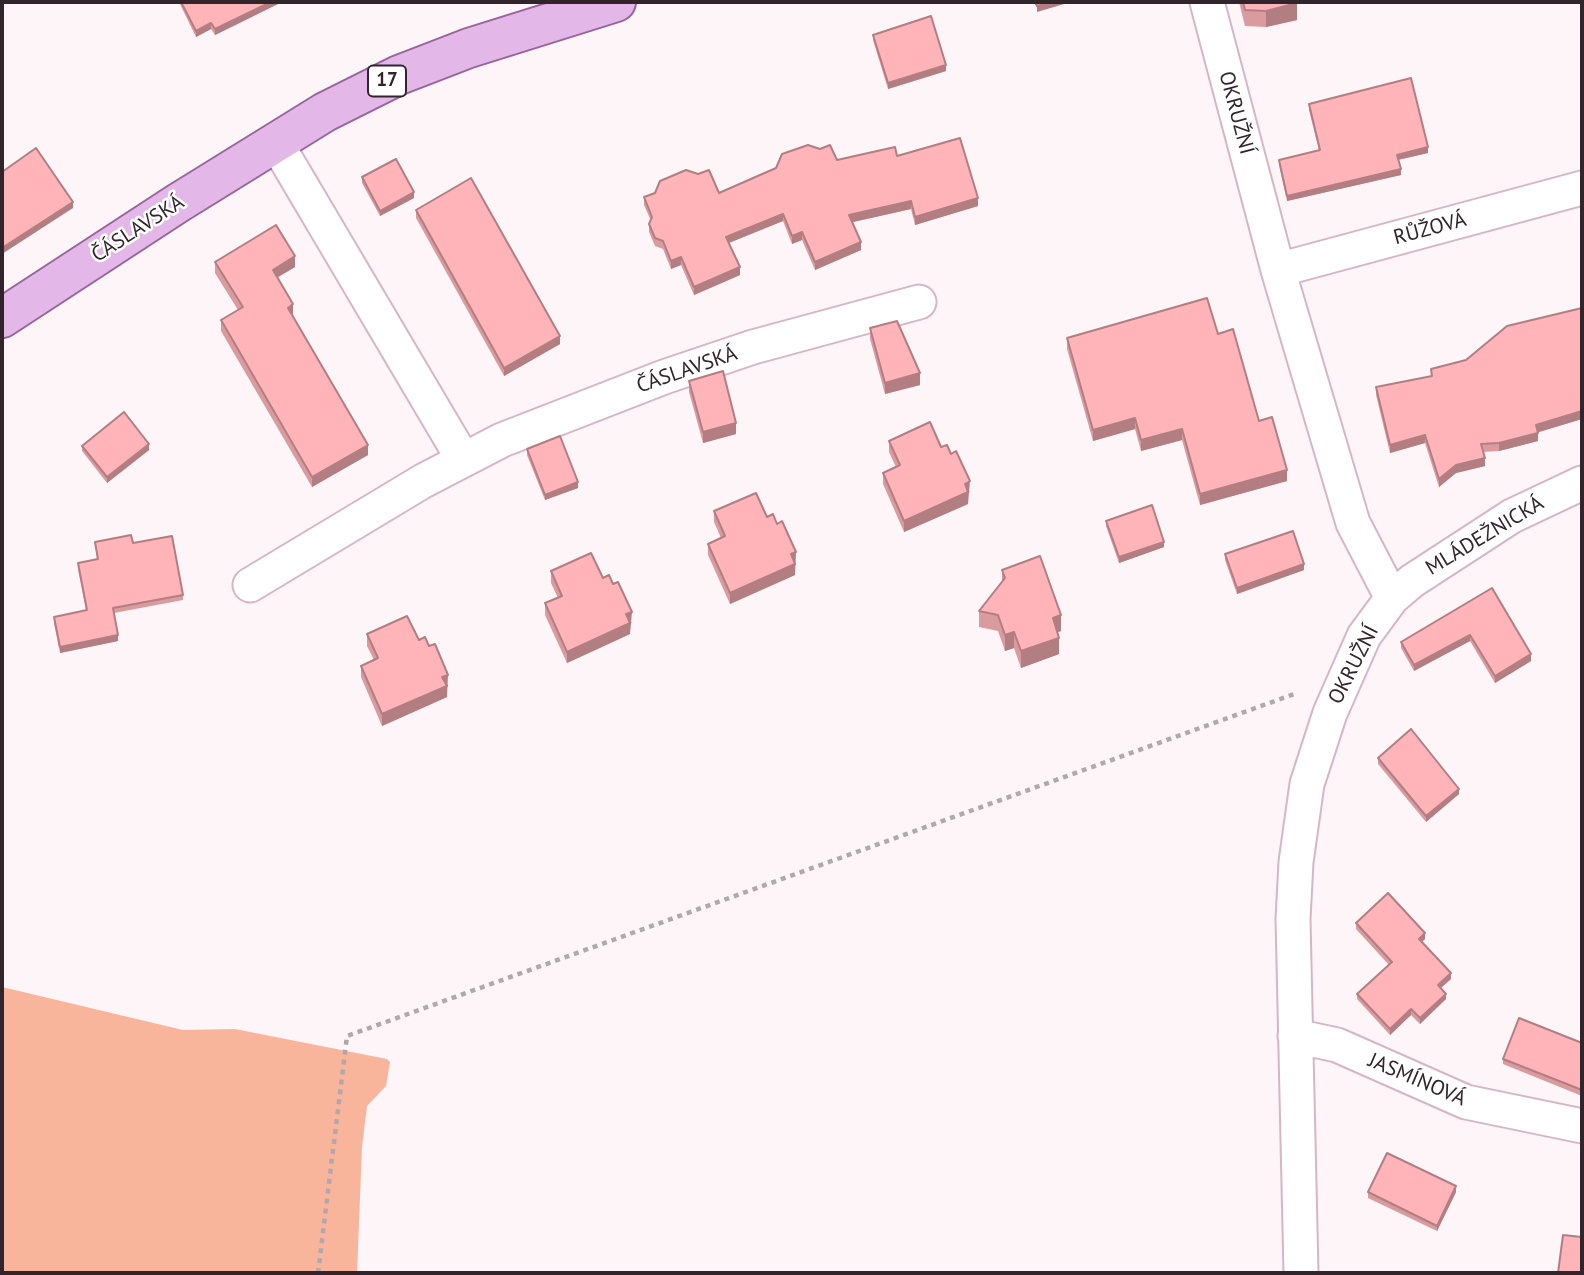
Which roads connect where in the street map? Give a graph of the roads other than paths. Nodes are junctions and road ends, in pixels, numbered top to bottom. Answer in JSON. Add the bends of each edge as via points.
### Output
{"nodes":[{"id":1,"x":616,"y":2,"type":"edge"},
{"id":2,"x":1206,"y":2,"type":"edge"},
{"id":3,"x":275,"y":141,"type":"junction"},
{"id":4,"x":1582,"y":188,"type":"edge"},
{"id":5,"x":1278,"y":270,"type":"junction"},
{"id":6,"x":919,"y":302,"type":"dead end"},
{"id":7,"x":2,"y":318,"type":"edge"},
{"id":8,"x":463,"y":459,"type":"junction"},
{"id":9,"x":1578,"y":493,"type":"edge"},
{"id":10,"x":250,"y":584,"type":"dead end"},
{"id":11,"x":1392,"y":598,"type":"junction"},
{"id":12,"x":1294,"y":1036,"type":"junction"},
{"id":13,"x":1582,"y":1126,"type":"edge"},
{"id":14,"x":1301,"y":1273,"type":"edge"}],
"edges":[{"from":1,"to":3,"type":"main road","name":"ČÁSLAVSKÁ","number":"17","via":[[399,75]]},
{"from":2,"to":5,"type":"street","name":"OKRUŽNÍ"},
{"from":3,"to":7,"type":"main road","name":"ČÁSLAVSKÁ","number":"17"},
{"from":3,"to":8,"type":"street"},
{"from":4,"to":5,"type":"street","name":"RŮŽOVÁ"},
{"from":5,"to":11,"type":"street","name":"OKRUŽNÍ","via":[[1353,523]]},
{"from":6,"to":8,"type":"street","name":"ČÁSLAVSKÁ","via":[[753,347],[664,377]]},
{"from":8,"to":10,"type":"street","name":"ČÁSLAVSKÁ"},
{"from":9,"to":11,"type":"street","name":"MLÁDEŽNICKÁ","via":[[1512,516]]},
{"from":11,"to":12,"type":"street","name":"OKRUŽNÍ","via":[[1364,636],[1317,747],[1307,784],[1293,919]]},
{"from":12,"to":13,"type":"street","name":"JASMÍNOVÁ","via":[[1337,1045],[1465,1102]]},
{"from":12,"to":14,"type":"street","name":"OKRUŽNÍ"}]}
